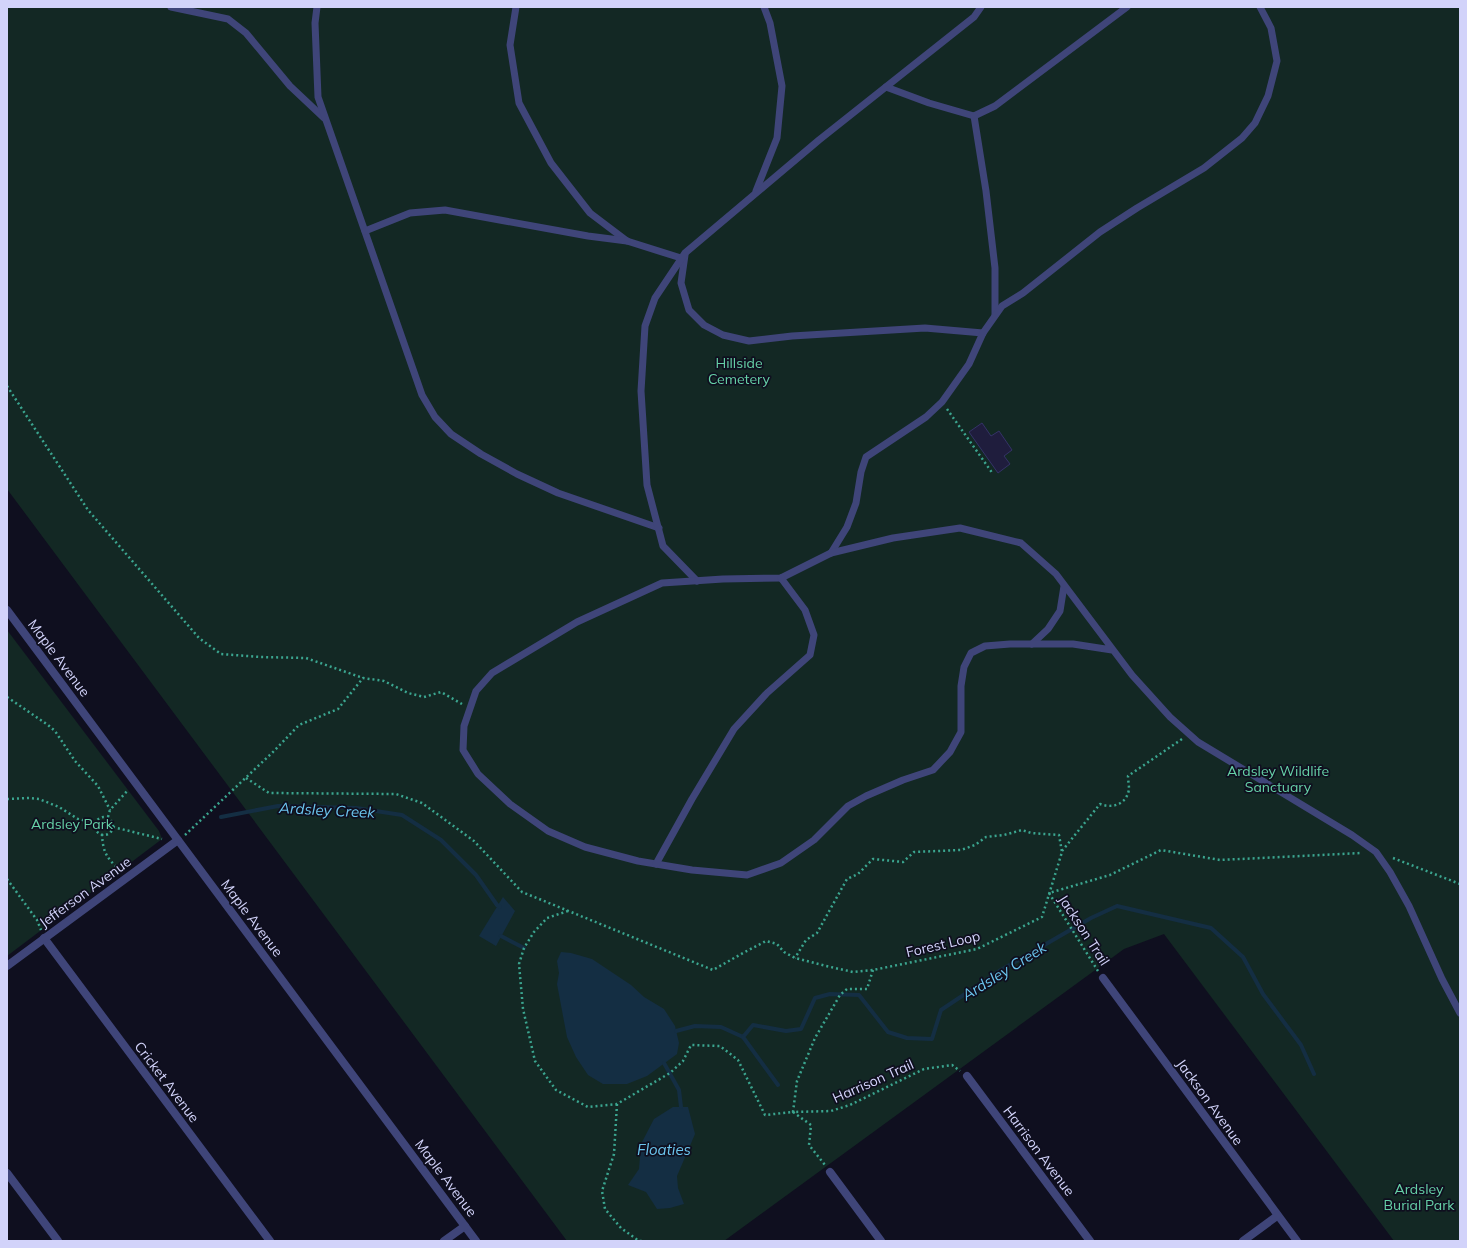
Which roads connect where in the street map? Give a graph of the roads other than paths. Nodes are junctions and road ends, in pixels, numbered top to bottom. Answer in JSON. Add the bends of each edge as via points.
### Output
{"nodes":[{"id":1,"x":171,"y":7,"type":"edge"},
{"id":2,"x":316,"y":7,"type":"edge"},
{"id":3,"x":516,"y":7,"type":"edge"},
{"id":4,"x":764,"y":7,"type":"edge"},
{"id":5,"x":981,"y":7,"type":"edge"},
{"id":6,"x":1127,"y":7,"type":"edge"},
{"id":7,"x":1260,"y":7,"type":"edge"},
{"id":8,"x":886,"y":87,"type":"junction"},
{"id":9,"x":974,"y":116,"type":"junction"},
{"id":10,"x":326,"y":120,"type":"junction"},
{"id":11,"x":755,"y":194,"type":"junction"},
{"id":12,"x":365,"y":230,"type":"junction"},
{"id":13,"x":627,"y":241,"type":"junction"},
{"id":14,"x":683,"y":255,"type":"junction"},
{"id":15,"x":996,"y":315,"type":"junction"},
{"id":16,"x":983,"y":333,"type":"junction"},
{"id":17,"x":659,"y":528,"type":"junction"},
{"id":18,"x":831,"y":553,"type":"junction"},
{"id":19,"x":781,"y":578,"type":"junction"},
{"id":20,"x":697,"y":581,"type":"junction"},
{"id":21,"x":1064,"y":586,"type":"junction"},
{"id":22,"x":7,"y":610,"type":"edge"},
{"id":23,"x":1032,"y":644,"type":"junction"},
{"id":24,"x":1112,"y":650,"type":"junction"},
{"id":25,"x":178,"y":840,"type":"junction"},
{"id":26,"x":656,"y":864,"type":"junction"},
{"id":27,"x":43,"y":935,"type":"junction"},
{"id":28,"x":7,"y":966,"type":"edge"},
{"id":29,"x":1103,"y":978,"type":"road end"},
{"id":30,"x":1460,"y":1013,"type":"edge"},
{"id":31,"x":967,"y":1076,"type":"road end"},
{"id":32,"x":830,"y":1172,"type":"road end"},
{"id":33,"x":7,"y":1173,"type":"edge"},
{"id":34,"x":1277,"y":1216,"type":"junction"},
{"id":35,"x":465,"y":1226,"type":"junction"},
{"id":36,"x":58,"y":1241,"type":"edge"},
{"id":37,"x":270,"y":1241,"type":"edge"},
{"id":38,"x":444,"y":1241,"type":"edge"},
{"id":39,"x":476,"y":1241,"type":"edge"},
{"id":40,"x":881,"y":1241,"type":"edge"},
{"id":41,"x":1090,"y":1241,"type":"edge"},
{"id":42,"x":1243,"y":1241,"type":"edge"},
{"id":43,"x":1297,"y":1241,"type":"edge"}],
"edges":[{"from":1,"to":10,"type":"lane","via":[[228,19],[246,33],[290,86]]},
{"from":2,"to":10,"type":"lane","via":[[318,97]]},
{"from":3,"to":13,"type":"lane","via":[[510,45],[519,103],[551,163],[590,213]]},
{"from":4,"to":11,"type":"lane","via":[[770,22],[782,86],[777,138]]},
{"from":5,"to":8,"type":"lane","via":[[974,17]]},
{"from":6,"to":9,"type":"lane","via":[[995,106]]},
{"from":7,"to":15,"type":"lane","via":[[1271,28],[1277,61],[1268,96],[1255,123],[1242,138],[1204,168],[1100,232],[1023,293],[1002,306]]},
{"from":8,"to":9,"type":"lane"},
{"from":8,"to":11,"type":"lane"},
{"from":9,"to":15,"type":"lane","via":[[986,191]]},
{"from":10,"to":12,"type":"lane"},
{"from":11,"to":14,"type":"lane"},
{"from":12,"to":13,"type":"lane","via":[[410,213],[445,210]]},
{"from":12,"to":17,"type":"lane","via":[[422,395],[435,417],[451,434],[517,474],[558,493]]},
{"from":13,"to":14,"type":"lane"},
{"from":14,"to":16,"type":"lane","via":[[681,283],[689,310],[704,325],[723,335],[749,341],[925,328]]},
{"from":14,"to":17,"type":"lane","via":[[655,298],[645,326],[641,391],[647,485]]},
{"from":15,"to":16,"type":"lane"},
{"from":16,"to":18,"type":"lane","via":[[969,364],[942,402],[926,417],[866,458],[856,503],[847,527]]},
{"from":17,"to":20,"type":"lane","via":[[664,546]]},
{"from":18,"to":19,"type":"lane"},
{"from":18,"to":21,"type":"lane","via":[[894,538],[960,528],[1020,543],[1056,574]]},
{"from":19,"to":20,"type":"lane"},
{"from":19,"to":26,"type":"lane","via":[[805,610],[814,635],[810,656],[767,693],[734,729]]},
{"from":20,"to":26,"type":"lane","via":[[662,583],[577,622],[492,673],[476,691],[464,726],[463,750],[478,774],[510,804],[548,831],[585,847]]},
{"from":21,"to":23,"type":"lane","via":[[1060,610],[1048,629]]},
{"from":21,"to":24,"type":"lane"},
{"from":22,"to":25,"type":"street","name":"Maple Avenue"},
{"from":23,"to":24,"type":"lane","via":[[1073,644]]},
{"from":23,"to":26,"type":"lane","via":[[985,646],[971,653],[964,667],[961,686],[961,732],[950,752],[933,770],[903,780],[848,806],[814,840],[781,863],[747,875]]},
{"from":24,"to":30,"type":"lane","via":[[1170,718],[1198,742],[1376,852],[1409,906]]},
{"from":25,"to":27,"type":"street","name":"Jefferson Avenue"},
{"from":25,"to":35,"type":"street","name":"Maple Avenue"},
{"from":27,"to":28,"type":"street","name":"Jefferson Avenue"},
{"from":27,"to":37,"type":"street","name":"Cricket Avenue"},
{"from":29,"to":34,"type":"street","name":"Jackson Avenue"},
{"from":31,"to":41,"type":"street","name":"Harrison Avenue"},
{"from":32,"to":40,"type":"street"},
{"from":33,"to":36,"type":"street"},
{"from":34,"to":42,"type":"street"},
{"from":34,"to":43,"type":"street","name":"Jackson Avenue"},
{"from":35,"to":38,"type":"street"},
{"from":35,"to":39,"type":"street","name":"Maple Avenue"}]}
